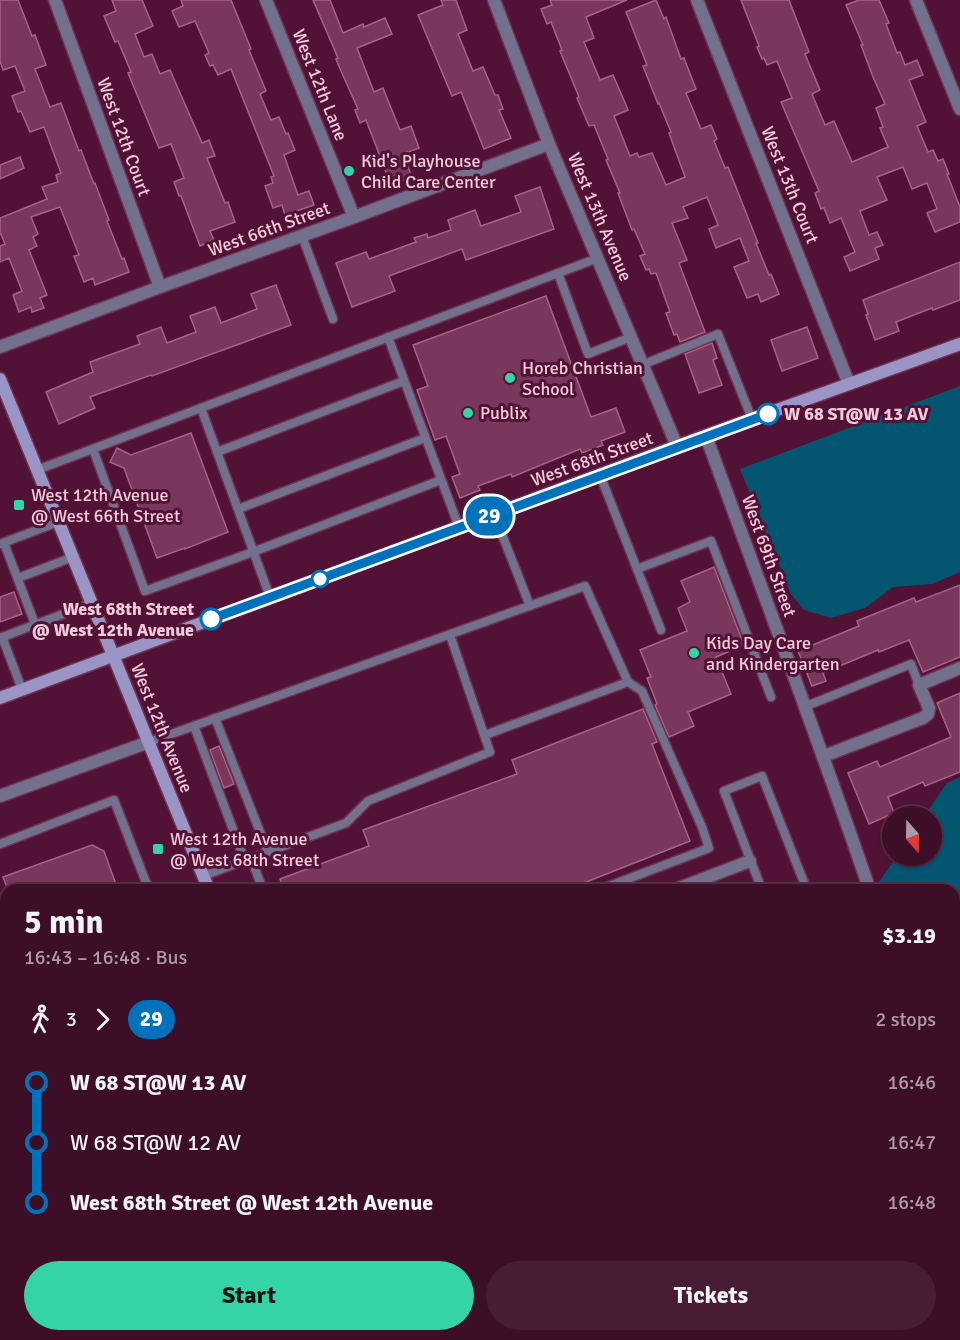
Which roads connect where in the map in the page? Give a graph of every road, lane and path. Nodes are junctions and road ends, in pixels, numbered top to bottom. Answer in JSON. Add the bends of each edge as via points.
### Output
{"nodes":[{"id":1,"x":55,"y":0,"type":"edge"},
{"id":2,"x":266,"y":0,"type":"edge"},
{"id":3,"x":494,"y":0,"type":"edge"},
{"id":4,"x":696,"y":0,"type":"edge"},
{"id":5,"x":916,"y":0,"type":"edge"},
{"id":6,"x":960,"y":109,"type":"edge"},
{"id":7,"x":549,"y":144,"type":"junction"},
{"id":8,"x":354,"y":217,"type":"junction"},
{"id":9,"x":302,"y":236,"type":"junction"},
{"id":10,"x":598,"y":258,"type":"junction"},
{"id":11,"x":558,"y":273,"type":"junction"},
{"id":12,"x":160,"y":287,"type":"junction"},
{"id":13,"x":333,"y":319,"type":"dead end"},
{"id":14,"x":388,"y":337,"type":"junction"},
{"id":15,"x":631,"y":338,"type":"junction"},
{"id":16,"x":960,"y":344,"type":"edge"},
{"id":17,"x":0,"y":347,"type":"edge"},
{"id":18,"x":642,"y":364,"type":"junction"},
{"id":19,"x":0,"y":379,"type":"edge"},
{"id":20,"x":404,"y":381,"type":"junction"},
{"id":21,"x":849,"y":384,"type":"junction"},
{"id":22,"x":201,"y":408,"type":"junction"},
{"id":23,"x":752,"y":419,"type":"junction"},
{"id":24,"x":706,"y":436,"type":"junction"},
{"id":25,"x":425,"y":438,"type":"junction"},
{"id":26,"x":677,"y":447,"type":"junction"},
{"id":27,"x":93,"y":449,"type":"junction"},
{"id":28,"x":217,"y":452,"type":"junction"},
{"id":29,"x":37,"y":470,"type":"junction"},
{"id":30,"x":600,"y":475,"type":"junction"},
{"id":31,"x":441,"y":480,"type":"junction"},
{"id":32,"x":237,"y":509,"type":"junction"},
{"id":33,"x":494,"y":514,"type":"junction"},
{"id":34,"x":58,"y":522,"type":"junction"},
{"id":35,"x":459,"y":527,"type":"junction"},
{"id":36,"x":2,"y":544,"type":"edge"},
{"id":37,"x":253,"y":552,"type":"junction"},
{"id":38,"x":73,"y":557,"type":"junction"},
{"id":39,"x":637,"y":569,"type":"junction"},
{"id":40,"x":18,"y":578,"type":"junction"},
{"id":41,"x":270,"y":597,"type":"junction"},
{"id":42,"x":92,"y":603,"type":"junction"},
{"id":43,"x":530,"y":606,"type":"junction"},
{"id":44,"x":35,"y":624,"type":"junction"},
{"id":45,"x":661,"y":630,"type":"dead end"},
{"id":46,"x":450,"y":635,"type":"junction"},
{"id":47,"x":1,"y":638,"type":"edge"},
{"id":48,"x":113,"y":655,"type":"junction"},
{"id":49,"x":960,"y":668,"type":"edge"},
{"id":50,"x":628,"y":682,"type":"junction"},
{"id":51,"x":919,"y":685,"type":"junction"},
{"id":52,"x":22,"y":689,"type":"junction"},
{"id":53,"x":771,"y":697,"type":"dead end"},
{"id":54,"x":0,"y":698,"type":"edge"},
{"id":55,"x":804,"y":707,"type":"junction"},
{"id":56,"x":215,"y":718,"type":"junction"},
{"id":57,"x":194,"y":726,"type":"junction"},
{"id":58,"x":485,"y":735,"type":"junction"},
{"id":59,"x":149,"y":742,"type":"junction"},
{"id":60,"x":824,"y":756,"type":"junction"},
{"id":61,"x":0,"y":796,"type":"edge"},
{"id":62,"x":0,"y":844,"type":"edge"},
{"id":63,"x":268,"y":852,"type":"junction"},
{"id":64,"x":248,"y":860,"type":"junction"},
{"id":65,"x":750,"y":861,"type":"junction"},
{"id":66,"x":203,"y":876,"type":"junction"},
{"id":67,"x":867,"y":882,"type":"dead end"},
{"id":68,"x":147,"y":884,"type":"edge"},
{"id":69,"x":206,"y":884,"type":"edge"},
{"id":70,"x":260,"y":884,"type":"edge"},
{"id":71,"x":615,"y":884,"type":"edge"},
{"id":72,"x":690,"y":884,"type":"edge"},
{"id":73,"x":760,"y":884,"type":"edge"},
{"id":74,"x":805,"y":884,"type":"edge"}],
"edges":[{"from":1,"to":12,"type":"street","name":"West 12th Court"},
{"from":2,"to":8,"type":"street","name":"West 12th Lane"},
{"from":3,"to":7,"type":"street","name":"West 13th Avenue"},
{"from":4,"to":21,"type":"street","name":"West 13th Court"},
{"from":5,"to":6,"type":"street"},
{"from":7,"to":8,"type":"street","name":"West 66th Street"},
{"from":7,"to":10,"type":"street","name":"West 13th Avenue"},
{"from":8,"to":9,"type":"street","name":"West 66th Street"},
{"from":9,"to":12,"type":"street","name":"West 66th Street"},
{"from":9,"to":13,"type":"lane"},
{"from":10,"to":11,"type":"lane"},
{"from":10,"to":15,"type":"street","name":"West 13th Avenue"},
{"from":11,"to":14,"type":"lane"},
{"from":11,"to":15,"type":"lane","via":[[588,354]]},
{"from":12,"to":17,"type":"street","name":"West 66th Street"},
{"from":14,"to":20,"type":"lane"},
{"from":14,"to":22,"type":"lane"},
{"from":15,"to":18,"type":"street","name":"West 13th Avenue"},
{"from":16,"to":21,"type":"main road","name":"West 68th Street"},
{"from":18,"to":23,"type":"lane","via":[[718,334]]},
{"from":18,"to":26,"type":"street","name":"West 13th Avenue"},
{"from":19,"to":29,"type":"main road","name":"West 12th Avenue"},
{"from":20,"to":25,"type":"lane"},
{"from":20,"to":28,"type":"lane"},
{"from":21,"to":23,"type":"main road","name":"West 68th Street"},
{"from":22,"to":27,"type":"lane"},
{"from":22,"to":28,"type":"lane"},
{"from":23,"to":24,"type":"main road","name":"West 68th Street"},
{"from":24,"to":26,"type":"main road","name":"West 68th Street"},
{"from":24,"to":55,"type":"street","name":"West 69th Street"},
{"from":25,"to":31,"type":"lane"},
{"from":25,"to":32,"type":"lane"},
{"from":26,"to":30,"type":"main road","name":"West 68th Street"},
{"from":27,"to":29,"type":"lane"},
{"from":27,"to":37,"type":"lane","via":[[145,591]]},
{"from":28,"to":32,"type":"lane"},
{"from":29,"to":34,"type":"main road","name":"West 12th Avenue"},
{"from":30,"to":33,"type":"main road","name":"West 68th Street"},
{"from":30,"to":39,"type":"lane"},
{"from":31,"to":35,"type":"lane"},
{"from":31,"to":37,"type":"lane"},
{"from":32,"to":37,"type":"lane"},
{"from":33,"to":35,"type":"main road","name":"West 68th Street"},
{"from":33,"to":43,"type":"lane"},
{"from":34,"to":36,"type":"lane"},
{"from":34,"to":38,"type":"main road","name":"West 12th Avenue"},
{"from":35,"to":41,"type":"main road","name":"West 68th Street"},
{"from":36,"to":40,"type":"lane"},
{"from":37,"to":41,"type":"lane"},
{"from":38,"to":40,"type":"lane"},
{"from":38,"to":42,"type":"main road","name":"West 12th Avenue"},
{"from":39,"to":45,"type":"lane"},
{"from":39,"to":53,"type":"lane","via":[[711,541]]},
{"from":40,"to":44,"type":"lane"},
{"from":41,"to":48,"type":"main road","name":"West 68th Street"},
{"from":42,"to":44,"type":"lane"},
{"from":42,"to":48,"type":"main road","name":"West 12th Avenue"},
{"from":43,"to":46,"type":"lane"},
{"from":43,"to":50,"type":"lane","via":[[585,586]]},
{"from":44,"to":47,"type":"lane"},
{"from":46,"to":56,"type":"lane"},
{"from":46,"to":58,"type":"lane"},
{"from":47,"to":52,"type":"lane"},
{"from":48,"to":52,"type":"main road","name":"West 68th Street"},
{"from":48,"to":59,"type":"main road","name":"West 12th Avenue"},
{"from":49,"to":51,"type":"street"},
{"from":50,"to":58,"type":"lane"},
{"from":50,"to":71,"type":"lane","via":[[642,691],[710,848]]},
{"from":51,"to":55,"type":"lane","via":[[911,664]]},
{"from":51,"to":60,"type":"street","via":[[929,708],[923,718]]},
{"from":52,"to":54,"type":"main road","name":"West 68th Street"},
{"from":55,"to":60,"type":"street","name":"West 69th Street"},
{"from":56,"to":57,"type":"lane"},
{"from":56,"to":63,"type":"lane"},
{"from":57,"to":59,"type":"lane"},
{"from":57,"to":64,"type":"lane"},
{"from":58,"to":63,"type":"lane","via":[[490,752],[368,801],[346,823]]},
{"from":59,"to":61,"type":"street"},
{"from":59,"to":66,"type":"main road","name":"West 12th Avenue"},
{"from":60,"to":67,"type":"street","name":"West 69th Street"},
{"from":62,"to":68,"type":"lane","via":[[114,800]]},
{"from":63,"to":64,"type":"lane"},
{"from":64,"to":66,"type":"lane"},
{"from":64,"to":70,"type":"lane"},
{"from":65,"to":72,"type":"street"},
{"from":65,"to":73,"type":"lane"},
{"from":65,"to":74,"type":"lane","via":[[723,791],[762,776]]},
{"from":66,"to":69,"type":"main road","name":"West 12th Avenue"}]}
